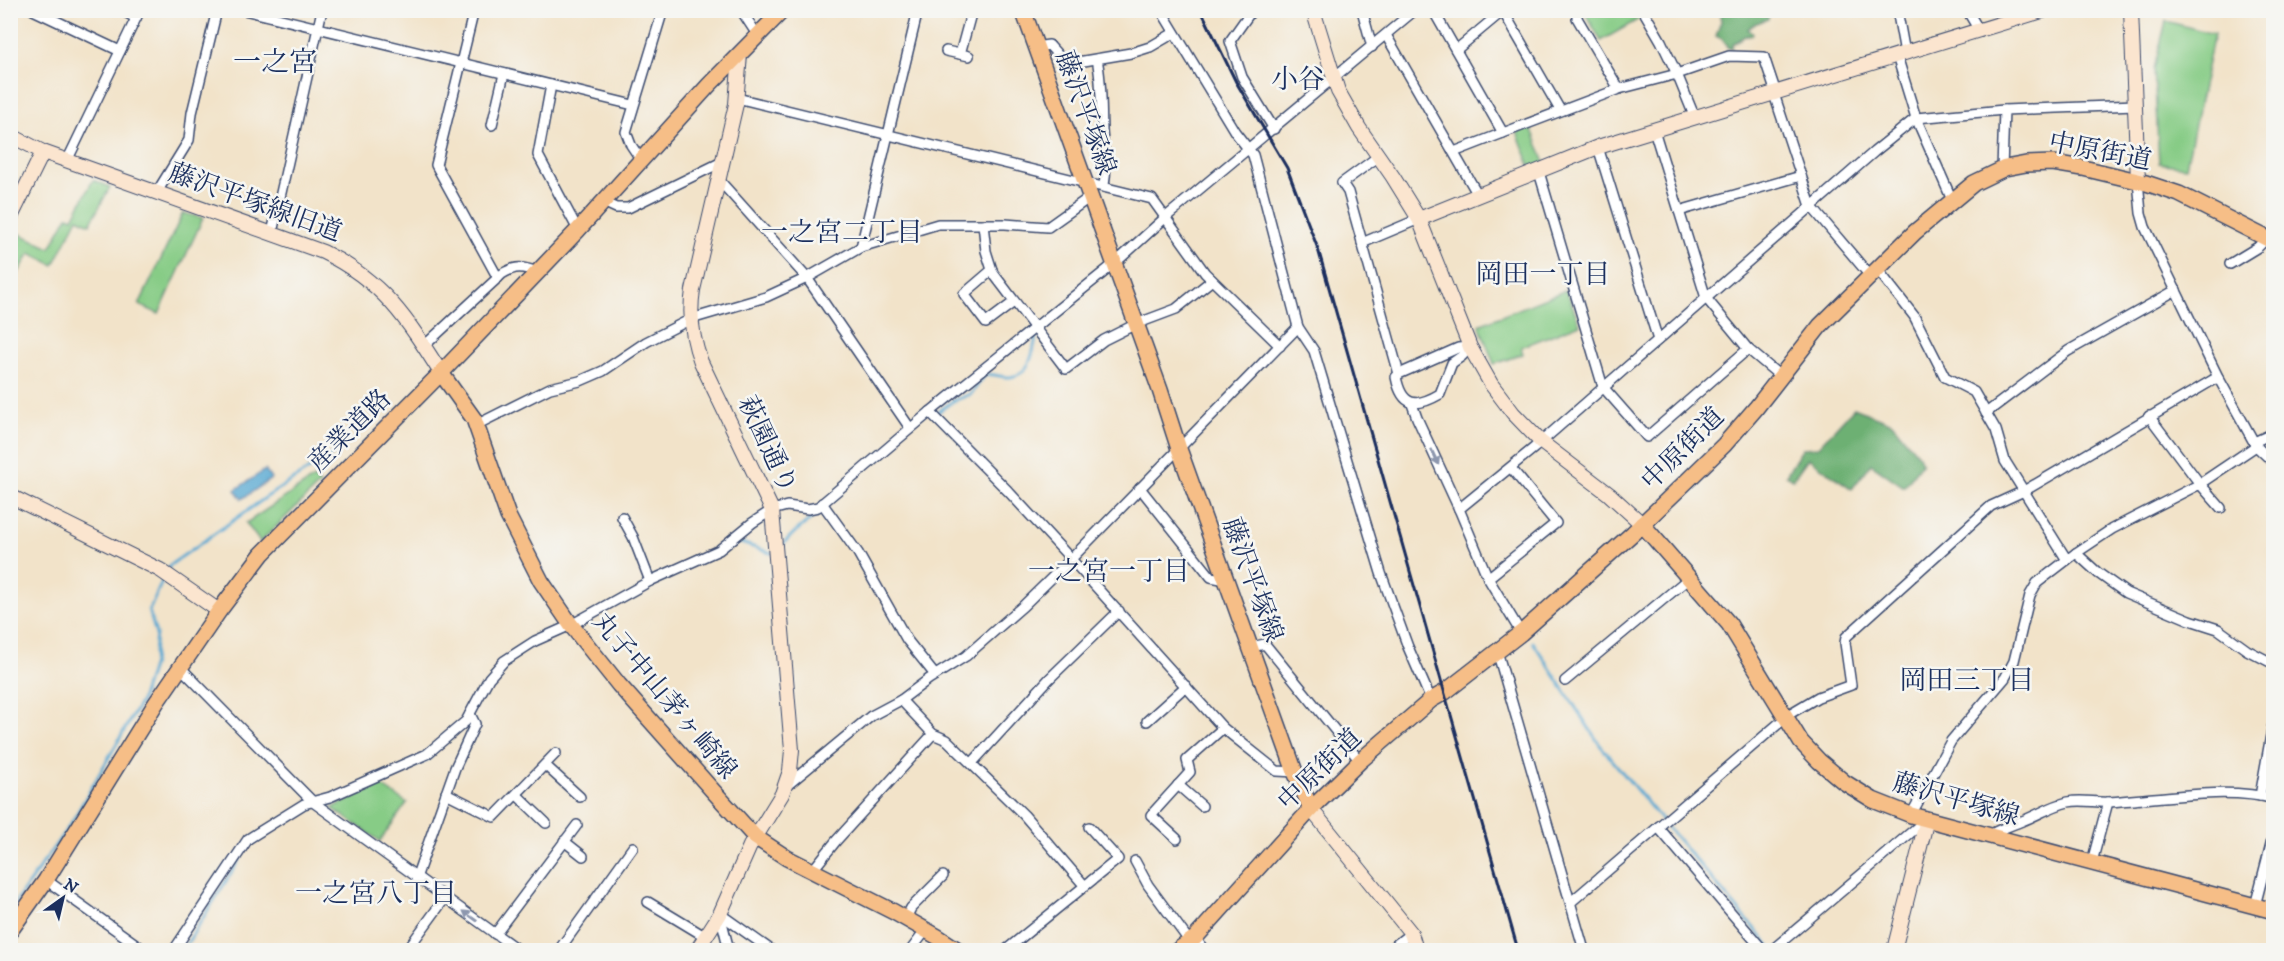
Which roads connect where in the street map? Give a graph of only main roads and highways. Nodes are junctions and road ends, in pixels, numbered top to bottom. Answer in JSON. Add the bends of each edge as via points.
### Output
{"nodes":[{"id":1,"x":783,"y":10,"type":"edge"},
{"id":2,"x":1021,"y":11,"type":"edge"},
{"id":3,"x":2270,"y":241,"type":"edge"},
{"id":4,"x":441,"y":373,"type":"junction"},
{"id":5,"x":1642,"y":524,"type":"junction"},
{"id":6,"x":1311,"y":809,"type":"junction"},
{"id":7,"x":2274,"y":911,"type":"edge"},
{"id":8,"x":10,"y":931,"type":"edge"},
{"id":9,"x":1187,"y":944,"type":"edge"},
{"id":10,"x":958,"y":951,"type":"edge"}],
"edges":[{"from":1,"to":4,"type":"main road","name":"産業道路"},
{"from":2,"to":6,"type":"main road","name":"藤沢平塚線"},
{"from":3,"to":5,"type":"main road","name":"中原街道","via":[[2179,194],[2138,181],[2053,163],[2002,169],[1974,183],[1915,232],[1820,326],[1724,445]]},
{"from":4,"to":8,"type":"main road","name":"産業道路","via":[[262,554],[180,667]]},
{"from":4,"to":10,"type":"main road","name":"丸子中山茅ヶ崎線","via":[[476,425],[508,516],[541,581],[619,685],[754,837],[812,872],[906,918]]},
{"from":5,"to":6,"type":"main road","name":"中原街道","via":[[1521,633],[1431,700],[1360,761]]},
{"from":5,"to":7,"type":"main road","name":"藤沢平塚線","via":[[1729,624],[1801,742],[1844,782],[1873,800],[1911,815]]},
{"from":6,"to":9,"type":"main road","name":"中原街道"}]}
